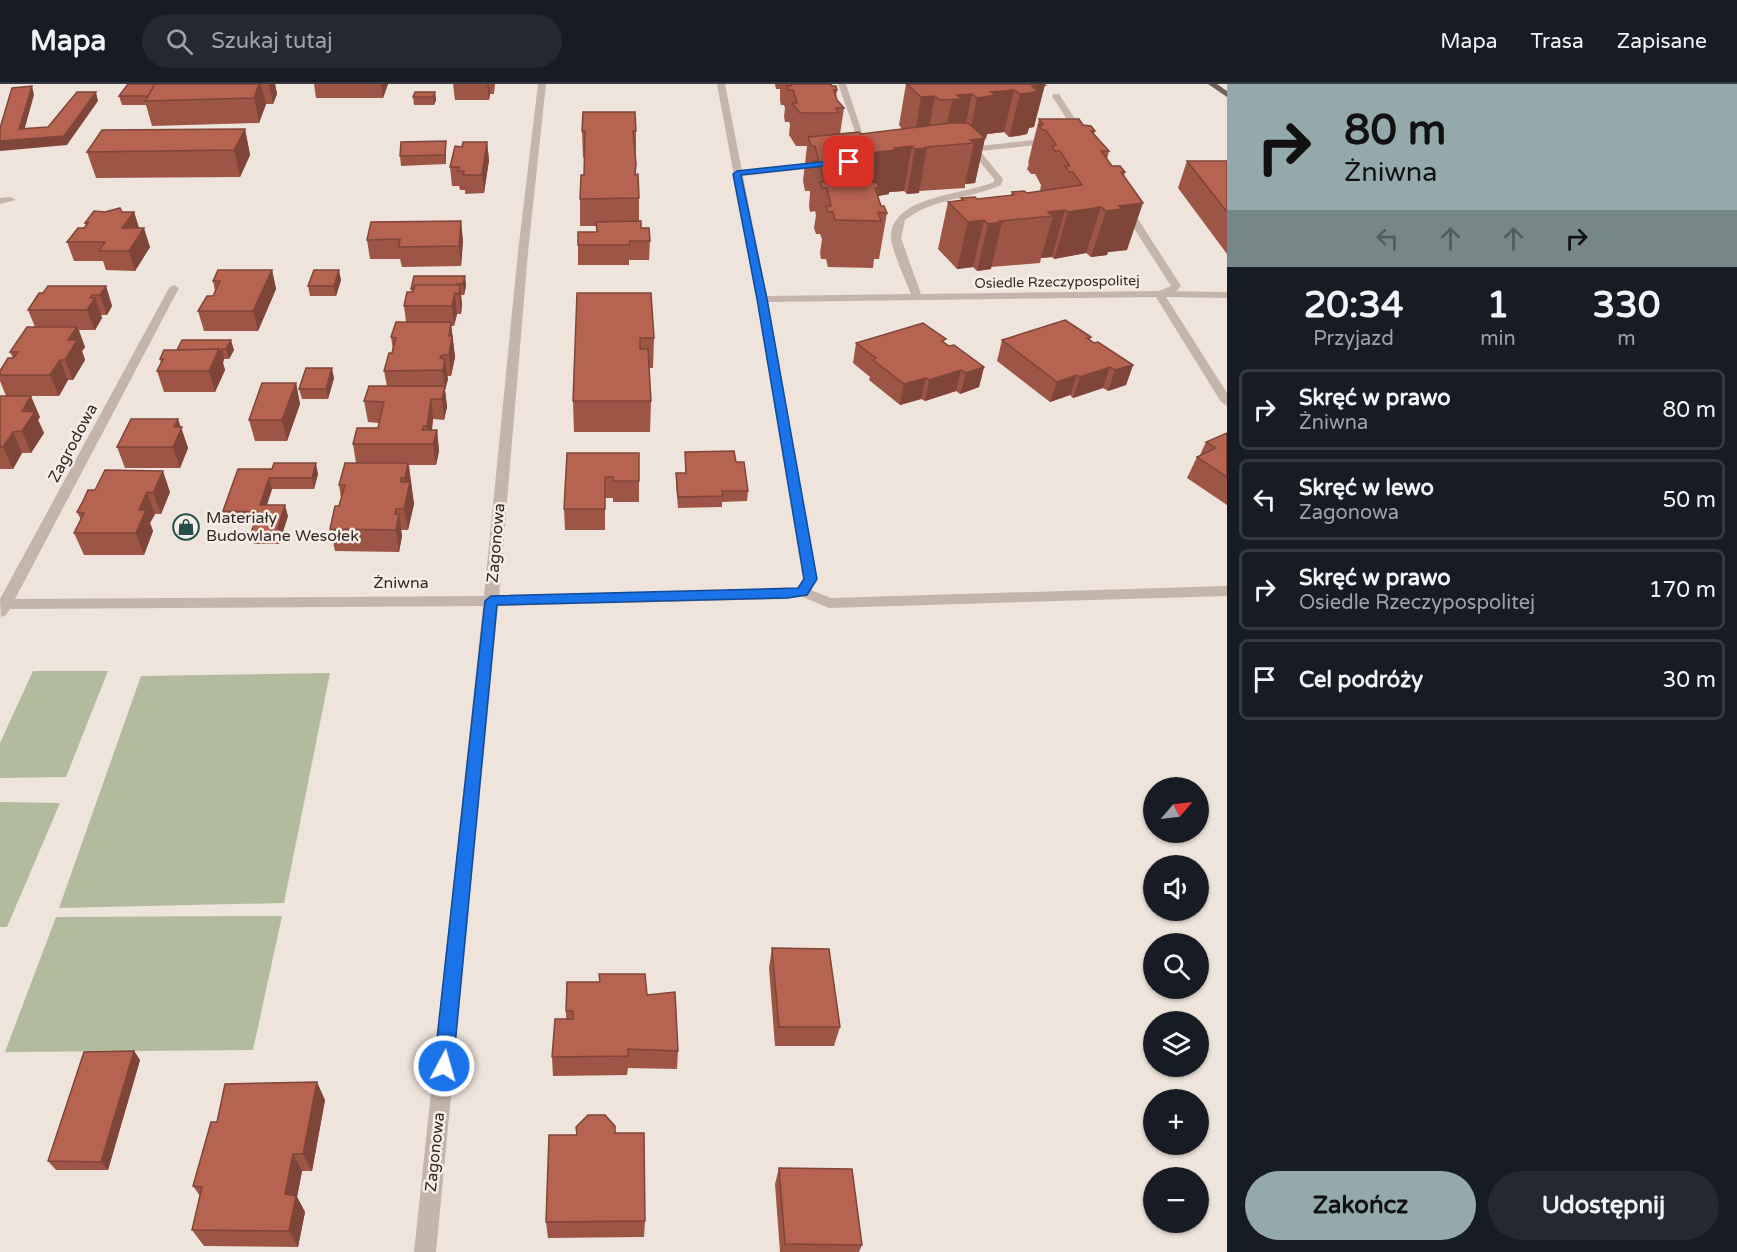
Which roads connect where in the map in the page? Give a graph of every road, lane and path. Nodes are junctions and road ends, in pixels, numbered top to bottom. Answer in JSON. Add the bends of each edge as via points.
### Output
{"nodes":[{"id":1,"x":542,"y":84,"type":"edge"},
{"id":2,"x":721,"y":84,"type":"edge"},
{"id":3,"x":842,"y":84,"type":"edge"},
{"id":4,"x":1212,"y":84,"type":"edge"},
{"id":5,"x":1227,"y":95,"type":"edge"},
{"id":6,"x":1056,"y":96,"type":"dead end"},
{"id":7,"x":1061,"y":141,"type":"edge"},
{"id":8,"x":1089,"y":148,"type":"edge"},
{"id":9,"x":974,"y":149,"type":"junction"},
{"id":10,"x":950,"y":152,"type":"edge"},
{"id":11,"x":858,"y":161,"type":"edge"},
{"id":12,"x":836,"y":163,"type":"edge"},
{"id":13,"x":737,"y":174,"type":"junction"},
{"id":14,"x":1120,"y":198,"type":"edge"},
{"id":15,"x":10,"y":200,"type":"dead end"},
{"id":16,"x":0,"y":201,"type":"edge"},
{"id":17,"x":174,"y":288,"type":"dead end"},
{"id":18,"x":1159,"y":294,"type":"junction"},
{"id":19,"x":1227,"y":295,"type":"edge"},
{"id":20,"x":917,"y":297,"type":"junction"},
{"id":21,"x":762,"y":299,"type":"junction"},
{"id":22,"x":1227,"y":402,"type":"edge"},
{"id":23,"x":1227,"y":591,"type":"edge"},
{"id":24,"x":802,"y":592,"type":"junction"},
{"id":25,"x":491,"y":601,"type":"junction"},
{"id":26,"x":2,"y":608,"type":"edge"},
{"id":27,"x":424,"y":1252,"type":"edge"}],
"edges":[{"from":1,"to":25,"type":"street","name":"Zagonowa"},
{"from":2,"to":13,"type":"street"},
{"from":3,"to":11,"type":"street","via":[[869,160]]},
{"from":4,"to":5,"type":"main road"},
{"from":6,"to":8,"type":"street","via":[[1078,139]]},
{"from":7,"to":9,"type":"street"},
{"from":9,"to":10,"type":"street"},
{"from":9,"to":20,"type":"street","via":[[999,179],[998,183],[965,196],[920,205],[901,219],[896,238]]},
{"from":12,"to":13,"type":"street"},
{"from":13,"to":21,"type":"street"},
{"from":14,"to":18,"type":"street","name":"Osiedle Rzeczypospolitej","via":[[1176,286]]},
{"from":15,"to":16,"type":"street"},
{"from":17,"to":26,"type":"street","name":"Zagrodowa"},
{"from":18,"to":19,"type":"street"},
{"from":18,"to":20,"type":"street","name":"Osiedle Rzeczypospolitej"},
{"from":18,"to":22,"type":"street"},
{"from":20,"to":21,"type":"street","name":"Osiedle Rzeczypospolitej"},
{"from":21,"to":24,"type":"street","via":[[810,579]]},
{"from":23,"to":24,"type":"street","via":[[829,603]]},
{"from":24,"to":25,"type":"street","name":"Żniwna"},
{"from":25,"to":26,"type":"street","name":"Żniwna"},
{"from":25,"to":27,"type":"street","name":"Zagonowa"}]}
